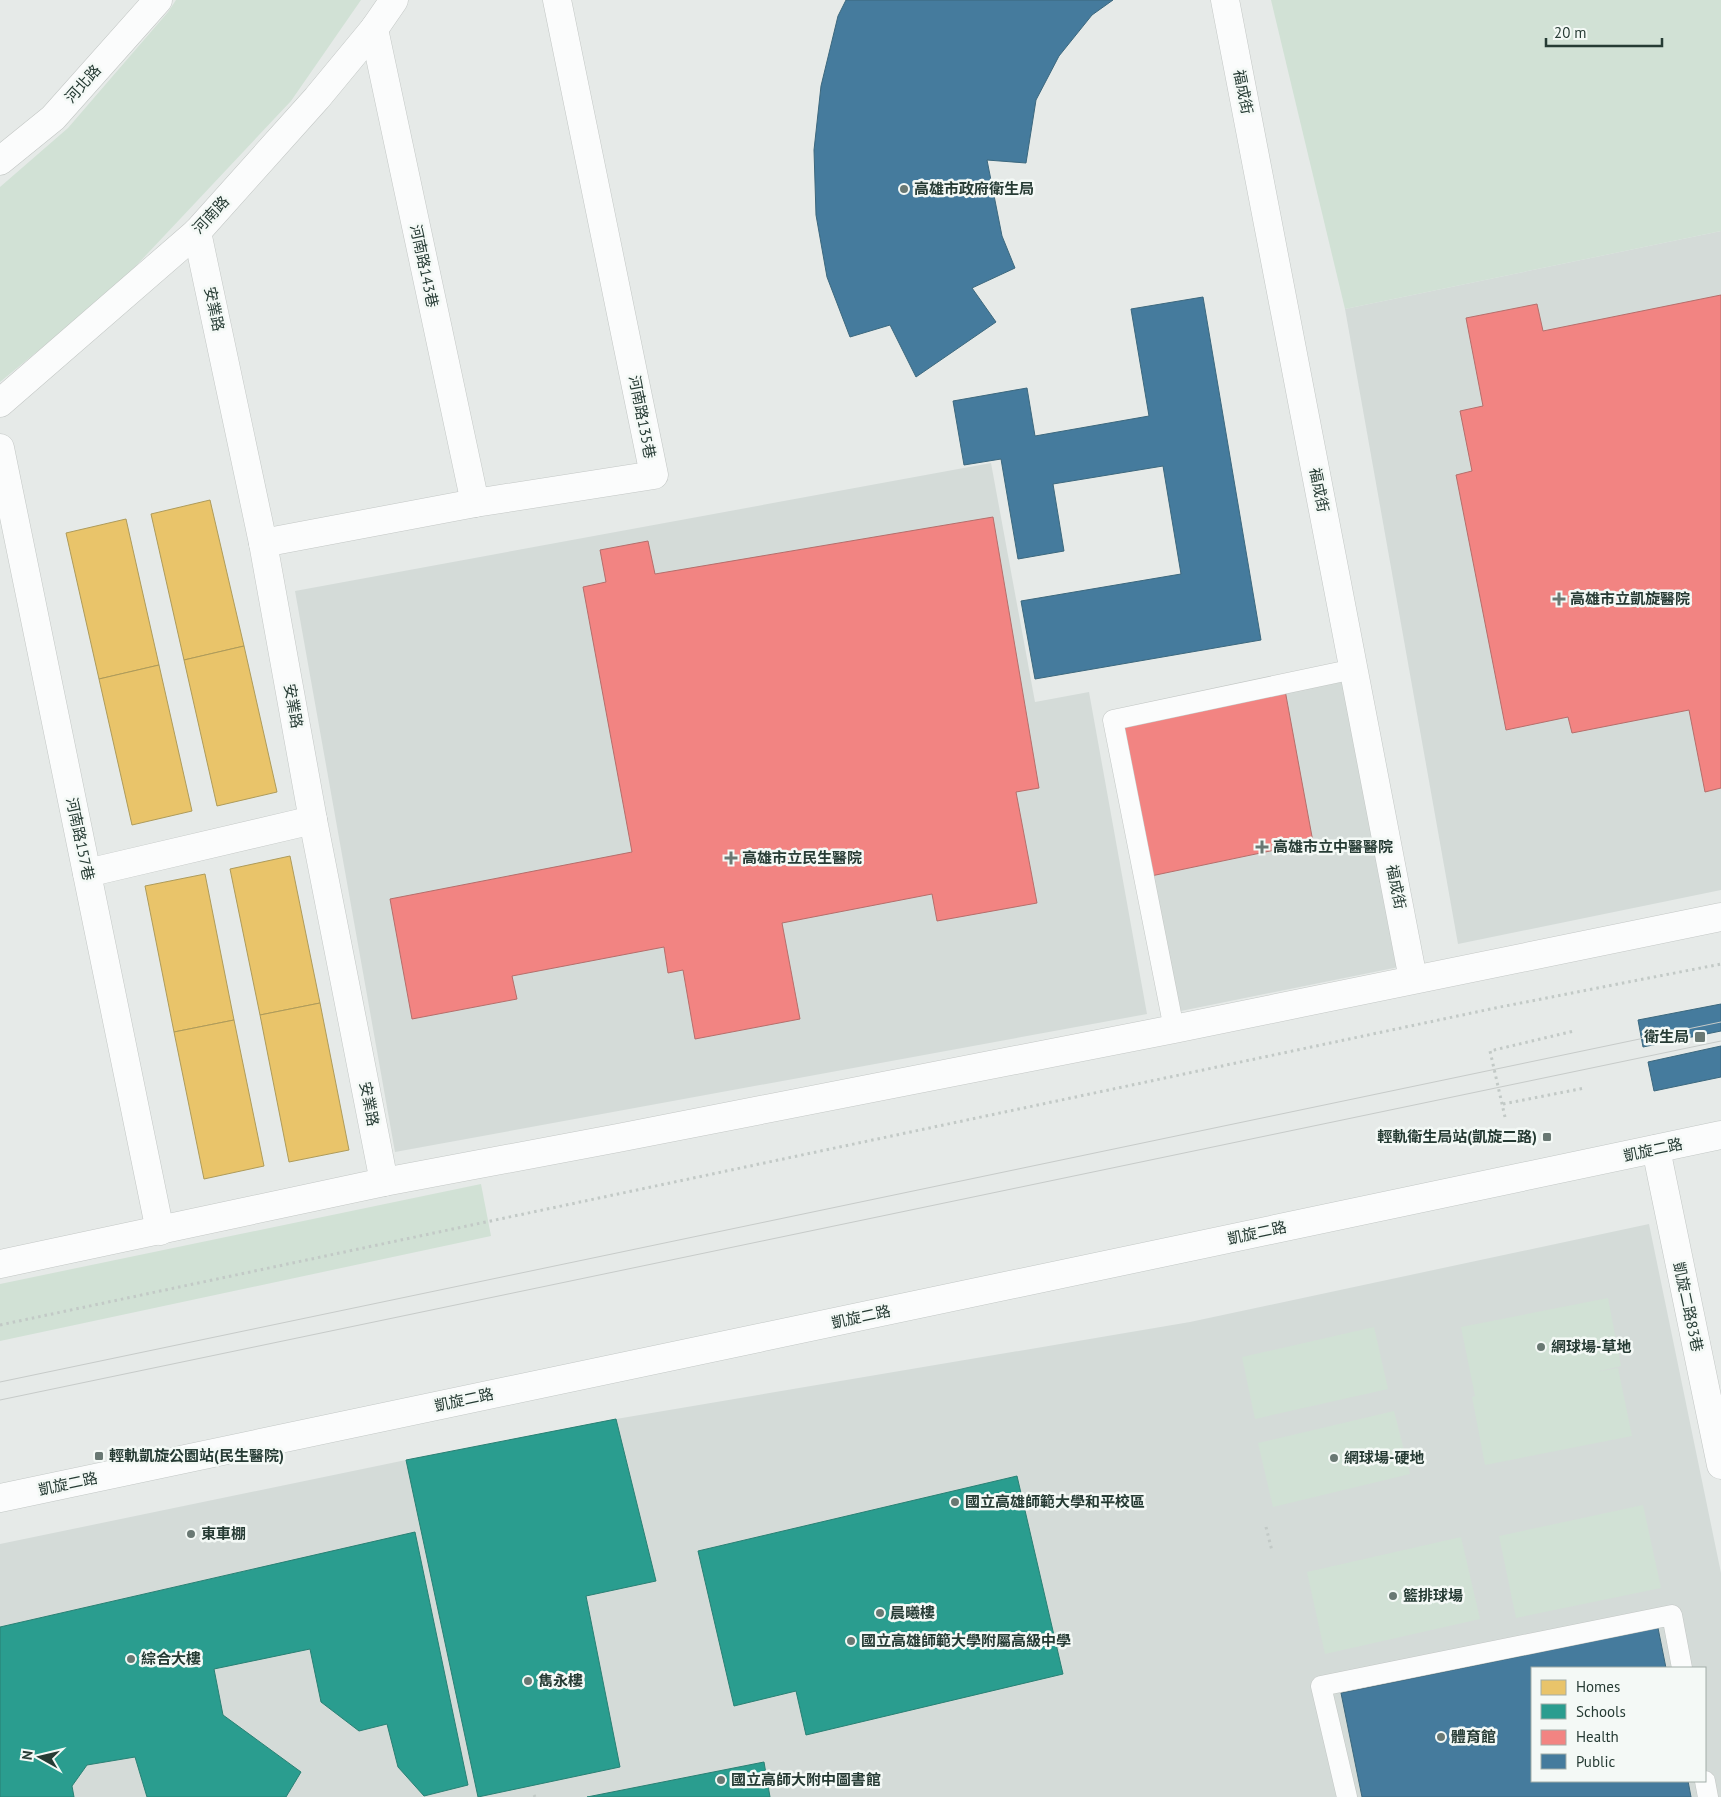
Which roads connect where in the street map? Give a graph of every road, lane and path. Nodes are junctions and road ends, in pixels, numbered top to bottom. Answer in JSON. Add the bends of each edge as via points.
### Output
{"nodes":[{"id":1,"x":158,"y":0,"type":"edge"},
{"id":2,"x":394,"y":0,"type":"edge"},
{"id":3,"x":558,"y":0,"type":"edge"},
{"id":4,"x":1225,"y":0,"type":"edge"},
{"id":5,"x":374,"y":29,"type":"junction"},
{"id":6,"x":0,"y":161,"type":"edge"},
{"id":7,"x":198,"y":232,"type":"junction"},
{"id":8,"x":0,"y":403,"type":"edge"},
{"id":9,"x":0,"y":448,"type":"edge"},
{"id":10,"x":475,"y":504,"type":"junction"},
{"id":11,"x":264,"y":543,"type":"junction"},
{"id":12,"x":1354,"y":669,"type":"junction"},
{"id":13,"x":313,"y":820,"type":"junction"},
{"id":14,"x":87,"y":873,"type":"junction"},
{"id":15,"x":1721,"y":917,"type":"edge"},
{"id":16,"x":1721,"y":964,"type":"edge"},
{"id":17,"x":1413,"y":979,"type":"junction"},
{"id":18,"x":1174,"y":1028,"type":"junction"},
{"id":19,"x":1574,"y":1031,"type":"dead end"},
{"id":20,"x":1585,"y":1088,"type":"dead end"},
{"id":21,"x":1503,"y":1104,"type":"junction"},
{"id":22,"x":1505,"y":1117,"type":"dead end"},
{"id":23,"x":1721,"y":1135,"type":"edge"},
{"id":24,"x":1656,"y":1149,"type":"junction"},
{"id":25,"x":384,"y":1182,"type":"junction"},
{"id":26,"x":160,"y":1230,"type":"junction"},
{"id":27,"x":0,"y":1264,"type":"edge"},
{"id":28,"x":0,"y":1325,"type":"edge"},
{"id":29,"x":1721,"y":1465,"type":"edge"},
{"id":30,"x":0,"y":1498,"type":"edge"},
{"id":31,"x":1266,"y":1527,"type":"dead end"},
{"id":32,"x":1272,"y":1551,"type":"dead end"},
{"id":33,"x":1682,"y":1667,"type":"edge"},
{"id":34,"x":1705,"y":1782,"type":"edge"},
{"id":35,"x":1347,"y":1797,"type":"edge"},
{"id":36,"x":1708,"y":1797,"type":"edge"}],
"edges":[{"from":1,"to":6,"type":"street","name":"河北路","via":[[53,118]]},
{"from":2,"to":5,"type":"street","name":"河南路"},
{"from":3,"to":10,"type":"street","name":"河南路135巷","via":[[654,475]]},
{"from":4,"to":12,"type":"street","name":"福成街"},
{"from":5,"to":7,"type":"street","name":"河南路"},
{"from":5,"to":10,"type":"street","name":"河南路143巷"},
{"from":7,"to":8,"type":"street","name":"河南路"},
{"from":7,"to":11,"type":"street","name":"安業路"},
{"from":9,"to":14,"type":"street","name":"河南路157巷"},
{"from":10,"to":11,"type":"street","name":"河南路135巷"},
{"from":11,"to":13,"type":"street","name":"安業路"},
{"from":12,"to":17,"type":"street","name":"福成街"},
{"from":12,"to":18,"type":"lane","via":[[1113,720]]},
{"from":13,"to":14,"type":"street"},
{"from":13,"to":25,"type":"street","name":"安業路"},
{"from":14,"to":26,"type":"street","name":"河南路157巷"},
{"from":15,"to":17,"type":"street"},
{"from":16,"to":28,"type":"path","via":[[1490,1009]]},
{"from":17,"to":18,"type":"street"},
{"from":18,"to":25,"type":"street"},
{"from":19,"to":21,"type":"path","via":[[1490,1051]]},
{"from":20,"to":21,"type":"path"},
{"from":21,"to":22,"type":"path"},
{"from":23,"to":24,"type":"street","name":"凱旋二路"},
{"from":24,"to":29,"type":"street","name":"凱旋二路83巷"},
{"from":24,"to":30,"type":"street","name":"凱旋二路"},
{"from":25,"to":26,"type":"street"},
{"from":26,"to":27,"type":"street"},
{"from":31,"to":32,"type":"path"},
{"from":33,"to":35,"type":"lane","via":[[1672,1615],[1321,1686]]},
{"from":34,"to":36,"type":"lane"}]}
